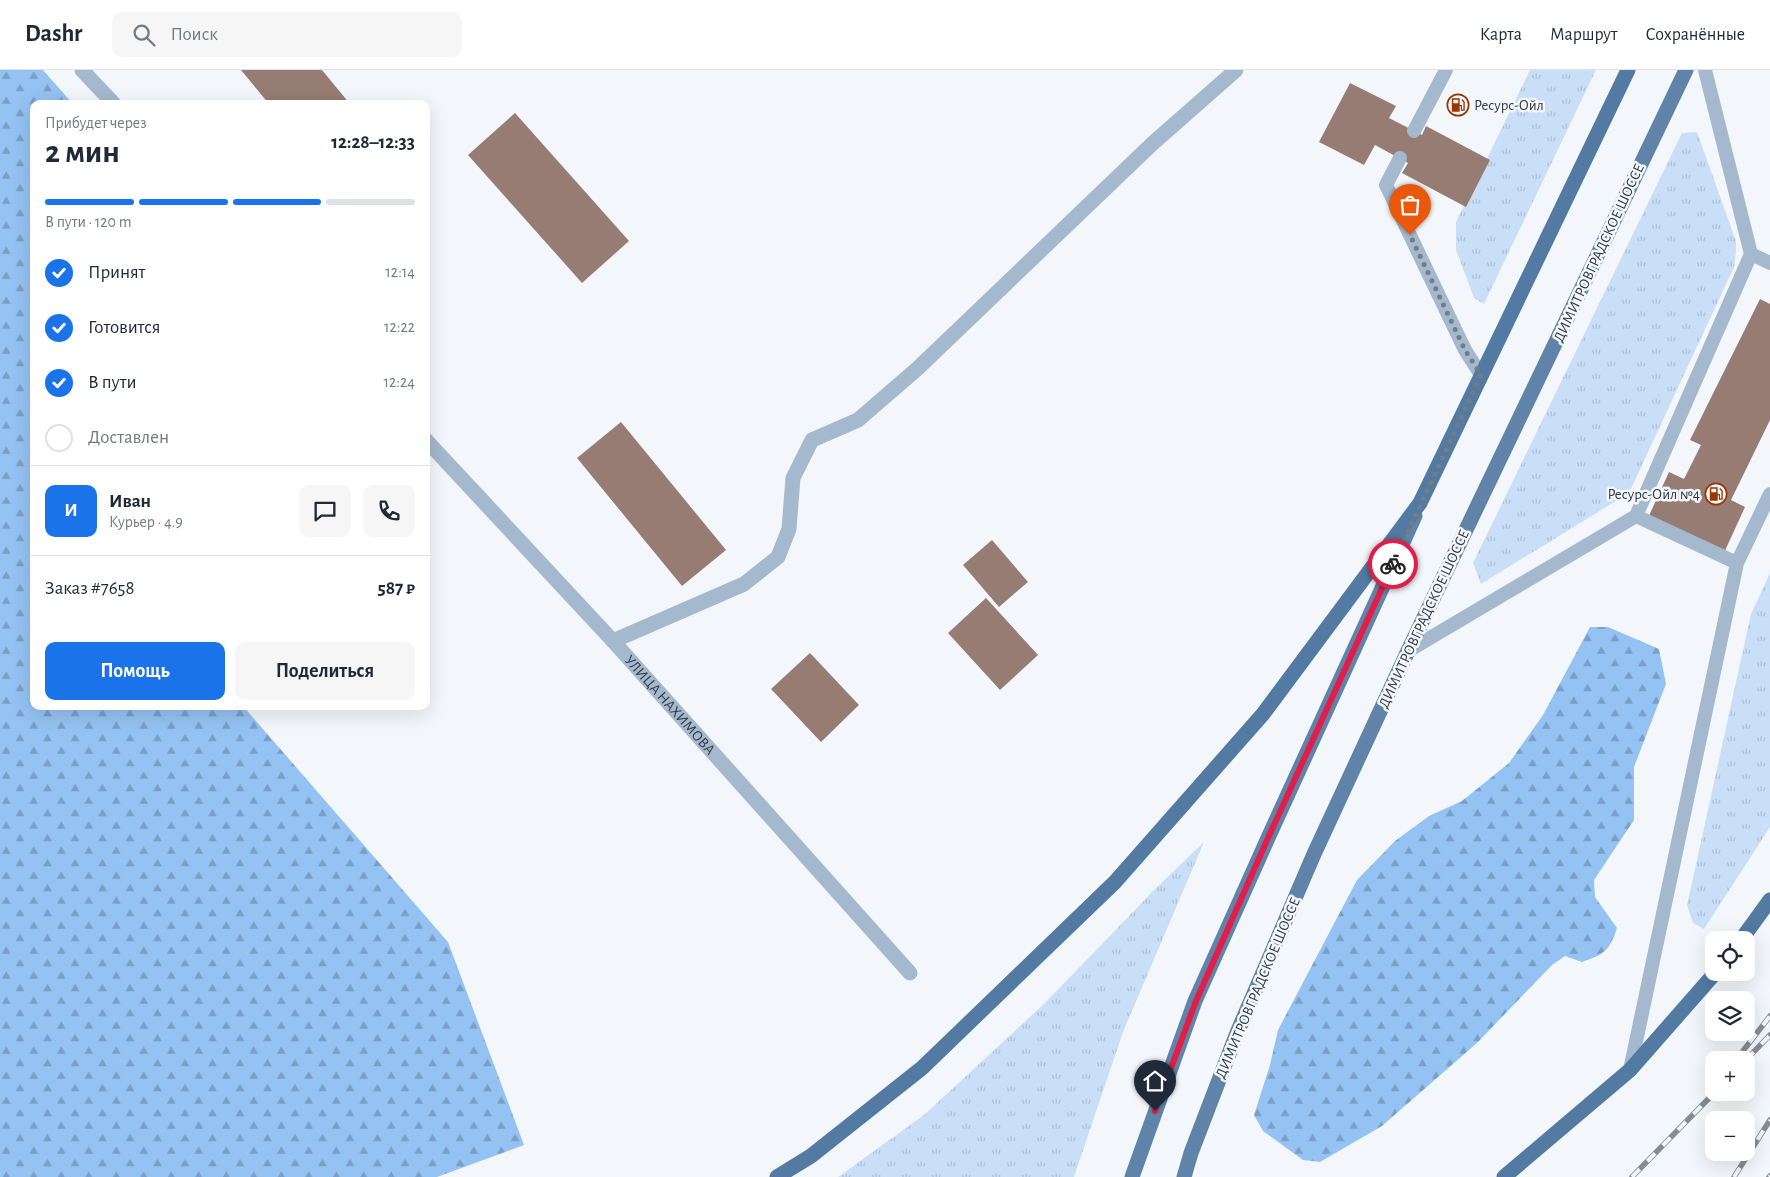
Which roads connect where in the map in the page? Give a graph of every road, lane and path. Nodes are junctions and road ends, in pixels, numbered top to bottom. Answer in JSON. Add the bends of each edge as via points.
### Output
{"nodes":[{"id":1,"x":82,"y":70,"type":"edge"},
{"id":2,"x":1236,"y":70,"type":"edge"},
{"id":3,"x":1446,"y":70,"type":"edge"},
{"id":4,"x":1628,"y":70,"type":"edge"},
{"id":5,"x":1686,"y":70,"type":"edge"},
{"id":6,"x":1705,"y":70,"type":"edge"},
{"id":7,"x":110,"y":100,"type":"edge"},
{"id":8,"x":1414,"y":131,"type":"dead end"},
{"id":9,"x":1400,"y":158,"type":"dead end"},
{"id":10,"x":1751,"y":254,"type":"junction"},
{"id":11,"x":1770,"y":263,"type":"edge"},
{"id":12,"x":1481,"y":375,"type":"junction"},
{"id":13,"x":430,"y":444,"type":"edge"},
{"id":14,"x":1770,"y":494,"type":"edge"},
{"id":15,"x":1420,"y":503,"type":"junction"},
{"id":16,"x":1636,"y":516,"type":"junction"},
{"id":17,"x":1737,"y":563,"type":"junction"},
{"id":18,"x":613,"y":641,"type":"junction"},
{"id":19,"x":1408,"y":651,"type":"junction"},
{"id":20,"x":1770,"y":900,"type":"edge"},
{"id":21,"x":1748,"y":931,"type":"edge"},
{"id":22,"x":910,"y":973,"type":"dead end"},
{"id":23,"x":1708,"y":981,"type":"edge"},
{"id":24,"x":1630,"y":1070,"type":"junction"},
{"id":25,"x":778,"y":1177,"type":"edge"},
{"id":26,"x":1132,"y":1177,"type":"edge"},
{"id":27,"x":1184,"y":1177,"type":"edge"},
{"id":28,"x":1504,"y":1177,"type":"edge"}],
"edges":[{"from":1,"to":7,"type":"street"},
{"from":2,"to":18,"type":"street","via":[[1152,144],[917,369],[858,420],[812,440],[793,478],[789,529],[778,557],[744,584]]},
{"from":3,"to":8,"type":"lane"},
{"from":4,"to":12,"type":"highway"},
{"from":5,"to":19,"type":"main road","name":"ДИМИТРОВГРАДСКОЕ ШОССЕ"},
{"from":6,"to":10,"type":"lane"},
{"from":9,"to":12,"type":"lane","via":[[1386,185],[1465,350]]},
{"from":10,"to":11,"type":"lane"},
{"from":10,"to":16,"type":"lane"},
{"from":12,"to":15,"type":"highway"},
{"from":13,"to":18,"type":"street","name":"УЛИЦА НАХИМОВА"},
{"from":14,"to":17,"type":"lane"},
{"from":15,"to":25,"type":"highway","via":[[1262,714],[1115,882],[922,1068],[811,1156]]},
{"from":15,"to":26,"type":"main road","via":[[1196,1001]]},
{"from":16,"to":17,"type":"lane"},
{"from":16,"to":19,"type":"lane"},
{"from":17,"to":24,"type":"lane"},
{"from":18,"to":22,"type":"street","name":"УЛИЦА НАХИМОВА"},
{"from":19,"to":27,"type":"main road","name":"ДИМИТРОВГРАДСКОЕ ШОССЕ","via":[[1314,854],[1253,997]]},
{"from":20,"to":21,"type":"highway"},
{"from":23,"to":24,"type":"highway"},
{"from":24,"to":28,"type":"highway"}]}
